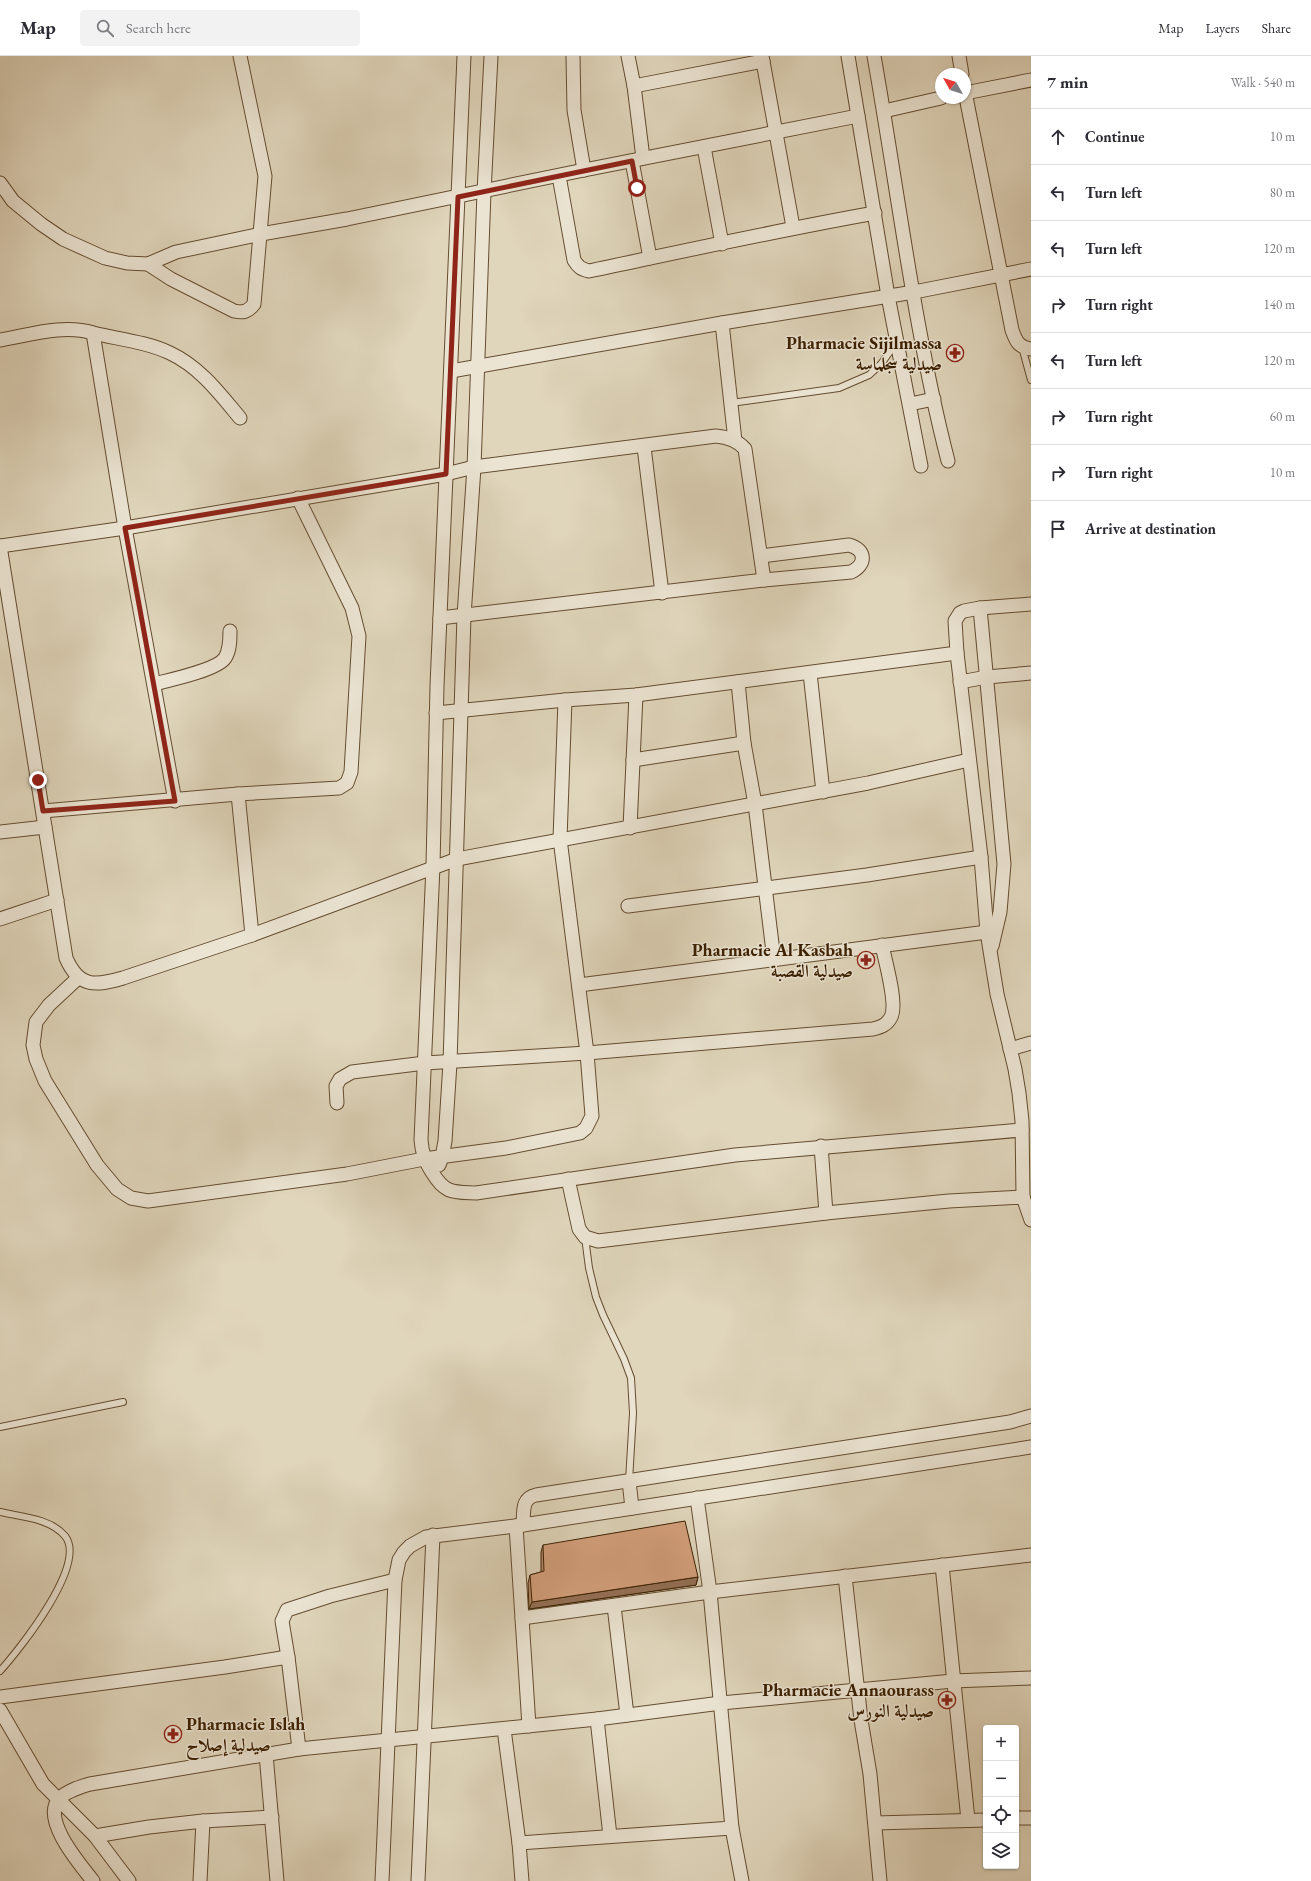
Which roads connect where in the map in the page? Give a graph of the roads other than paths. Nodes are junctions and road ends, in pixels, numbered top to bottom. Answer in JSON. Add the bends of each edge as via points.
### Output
{"nodes":[{"id":1,"x":240,"y":56,"type":"edge"},
{"id":2,"x":464,"y":56,"type":"edge"},
{"id":3,"x":491,"y":56,"type":"edge"},
{"id":4,"x":573,"y":56,"type":"edge"},
{"id":5,"x":628,"y":56,"type":"edge"},
{"id":6,"x":848,"y":56,"type":"edge"},
{"id":7,"x":874,"y":56,"type":"edge"},
{"id":8,"x":959,"y":56,"type":"edge"},
{"id":9,"x":762,"y":58,"type":"edge"},
{"id":10,"x":961,"y":68,"type":"edge"},
{"id":11,"x":1031,"y":80,"type":"edge"},
{"id":12,"x":634,"y":86,"type":"junction"},
{"id":13,"x":971,"y":91,"type":"edge"},
{"id":14,"x":935,"y":99,"type":"edge"},
{"id":15,"x":967,"y":104,"type":"edge"},
{"id":16,"x":884,"y":110,"type":"junction"},
{"id":17,"x":858,"y":116,"type":"junction"},
{"id":18,"x":777,"y":131,"type":"junction"},
{"id":19,"x":704,"y":147,"type":"junction"},
{"id":20,"x":637,"y":160,"type":"junction"},
{"id":21,"x":584,"y":170,"type":"junction"},
{"id":22,"x":559,"y":176,"type":"junction"},
{"id":23,"x":0,"y":183,"type":"edge"},
{"id":24,"x":484,"y":192,"type":"junction"},
{"id":25,"x":458,"y":197,"type":"junction"},
{"id":26,"x":875,"y":213,"type":"junction"},
{"id":27,"x":793,"y":227,"type":"junction"},
{"id":28,"x":261,"y":234,"type":"junction"},
{"id":29,"x":722,"y":244,"type":"junction"},
{"id":30,"x":650,"y":258,"type":"junction"},
{"id":31,"x":148,"y":264,"type":"junction"},
{"id":32,"x":1031,"y":269,"type":"edge"},
{"id":33,"x":1000,"y":276,"type":"junction"},
{"id":34,"x":914,"y":292,"type":"junction"},
{"id":35,"x":888,"y":296,"type":"junction"},
{"id":36,"x":722,"y":322,"type":"junction"},
{"id":37,"x":92,"y":333,"type":"junction"},
{"id":38,"x":0,"y":340,"type":"edge"},
{"id":39,"x":897,"y":341,"type":"junction"},
{"id":40,"x":1026,"y":348,"type":"edge"},
{"id":41,"x":479,"y":367,"type":"junction"},
{"id":42,"x":451,"y":371,"type":"junction"},
{"id":43,"x":1031,"y":380,"type":"edge"},
{"id":44,"x":934,"y":399,"type":"junction"},
{"id":45,"x":731,"y":403,"type":"junction"},
{"id":46,"x":910,"y":404,"type":"junction"},
{"id":47,"x":240,"y":418,"type":"dead end"},
{"id":48,"x":735,"y":441,"type":"junction"},
{"id":49,"x":644,"y":447,"type":"junction"},
{"id":50,"x":948,"y":462,"type":"dead end"},
{"id":51,"x":920,"y":466,"type":"dead end"},
{"id":52,"x":474,"y":467,"type":"junction"},
{"id":53,"x":446,"y":474,"type":"junction"},
{"id":54,"x":298,"y":498,"type":"junction"},
{"id":55,"x":125,"y":528,"type":"junction"},
{"id":56,"x":0,"y":546,"type":"edge"},
{"id":57,"x":761,"y":556,"type":"junction"},
{"id":58,"x":764,"y":580,"type":"junction"},
{"id":59,"x":662,"y":593,"type":"junction"},
{"id":60,"x":1031,"y":604,"type":"edge"},
{"id":61,"x":980,"y":608,"type":"junction"},
{"id":62,"x":464,"y":616,"type":"junction"},
{"id":63,"x":440,"y":618,"type":"junction"},
{"id":64,"x":230,"y":631,"type":"dead end"},
{"id":65,"x":957,"y":653,"type":"junction"},
{"id":66,"x":810,"y":673,"type":"junction"},
{"id":67,"x":1031,"y":673,"type":"edge"},
{"id":68,"x":987,"y":677,"type":"junction"},
{"id":69,"x":738,"y":682,"type":"junction"},
{"id":70,"x":960,"y":682,"type":"junction"},
{"id":71,"x":154,"y":684,"type":"junction"},
{"id":72,"x":636,"y":695,"type":"junction"},
{"id":73,"x":565,"y":700,"type":"junction"},
{"id":74,"x":461,"y":712,"type":"junction"},
{"id":75,"x":436,"y":713,"type":"junction"},
{"id":76,"x":744,"y":743,"type":"junction"},
{"id":77,"x":633,"y":760,"type":"junction"},
{"id":78,"x":969,"y":760,"type":"junction"},
{"id":79,"x":823,"y":792,"type":"junction"},
{"id":80,"x":238,"y":794,"type":"junction"},
{"id":81,"x":175,"y":801,"type":"junction"},
{"id":82,"x":755,"y":804,"type":"junction"},
{"id":83,"x":43,"y":811,"type":"junction"},
{"id":84,"x":45,"y":827,"type":"junction"},
{"id":85,"x":630,"y":828,"type":"junction"},
{"id":86,"x":0,"y":832,"type":"edge"},
{"id":87,"x":560,"y":839,"type":"junction"},
{"id":88,"x":981,"y":857,"type":"junction"},
{"id":89,"x":457,"y":858,"type":"junction"},
{"id":90,"x":433,"y":866,"type":"junction"},
{"id":91,"x":766,"y":888,"type":"junction"},
{"id":92,"x":57,"y":900,"type":"junction"},
{"id":93,"x":628,"y":906,"type":"dead end"},
{"id":94,"x":0,"y":919,"type":"edge"},
{"id":95,"x":987,"y":932,"type":"junction"},
{"id":96,"x":252,"y":935,"type":"junction"},
{"id":97,"x":882,"y":945,"type":"junction"},
{"id":98,"x":991,"y":951,"type":"junction"},
{"id":99,"x":774,"y":960,"type":"junction"},
{"id":100,"x":78,"y":978,"type":"junction"},
{"id":101,"x":579,"y":985,"type":"junction"},
{"id":102,"x":1031,"y":1042,"type":"edge"},
{"id":103,"x":1010,"y":1049,"type":"junction"},
{"id":104,"x":587,"y":1052,"type":"junction"},
{"id":105,"x":426,"y":1063,"type":"junction"},
{"id":106,"x":450,"y":1063,"type":"junction"},
{"id":107,"x":337,"y":1103,"type":"dead end"},
{"id":108,"x":1022,"y":1130,"type":"junction"},
{"id":109,"x":821,"y":1146,"type":"junction"},
{"id":110,"x":442,"y":1157,"type":"junction"},
{"id":111,"x":424,"y":1159,"type":"junction"},
{"id":112,"x":1027,"y":1163,"type":"edge"},
{"id":113,"x":434,"y":1175,"type":"junction"},
{"id":114,"x":568,"y":1179,"type":"junction"},
{"id":115,"x":1023,"y":1197,"type":"junction"},
{"id":116,"x":826,"y":1213,"type":"junction"},
{"id":117,"x":1031,"y":1220,"type":"edge"},
{"id":118,"x":585,"y":1238,"type":"junction"},
{"id":119,"x":124,"y":1402,"type":"dead end"},
{"id":120,"x":1031,"y":1416,"type":"edge"},
{"id":121,"x":0,"y":1427,"type":"edge"},
{"id":122,"x":1031,"y":1447,"type":"edge"},
{"id":123,"x":629,"y":1480,"type":"junction"},
{"id":124,"x":697,"y":1498,"type":"junction"},
{"id":125,"x":632,"y":1508,"type":"junction"},
{"id":126,"x":0,"y":1512,"type":"edge"},
{"id":127,"x":519,"y":1525,"type":"junction"},
{"id":128,"x":433,"y":1535,"type":"junction"},
{"id":129,"x":1031,"y":1555,"type":"edge"},
{"id":130,"x":942,"y":1565,"type":"junction"},
{"id":131,"x":845,"y":1576,"type":"junction"},
{"id":132,"x":395,"y":1580,"type":"junction"},
{"id":133,"x":710,"y":1592,"type":"junction"},
{"id":134,"x":614,"y":1606,"type":"junction"},
{"id":135,"x":522,"y":1618,"type":"junction"},
{"id":136,"x":288,"y":1657,"type":"junction"},
{"id":137,"x":0,"y":1671,"type":"edge"},
{"id":138,"x":1031,"y":1678,"type":"edge"},
{"id":139,"x":953,"y":1681,"type":"junction"},
{"id":140,"x":858,"y":1690,"type":"junction"},
{"id":141,"x":0,"y":1697,"type":"edge"},
{"id":142,"x":720,"y":1703,"type":"junction"},
{"id":143,"x":0,"y":1710,"type":"edge"},
{"id":144,"x":627,"y":1714,"type":"junction"},
{"id":145,"x":597,"y":1719,"type":"junction"},
{"id":146,"x":529,"y":1726,"type":"junction"},
{"id":147,"x":504,"y":1729,"type":"junction"},
{"id":148,"x":424,"y":1737,"type":"junction"},
{"id":149,"x":389,"y":1739,"type":"junction"},
{"id":150,"x":299,"y":1749,"type":"junction"},
{"id":151,"x":266,"y":1754,"type":"junction"},
{"id":152,"x":58,"y":1800,"type":"junction"},
{"id":153,"x":272,"y":1816,"type":"junction"},
{"id":154,"x":1019,"y":1818,"type":"edge"},
{"id":155,"x":1031,"y":1818,"type":"edge"},
{"id":156,"x":968,"y":1820,"type":"junction"},
{"id":157,"x":983,"y":1820,"type":"edge"},
{"id":158,"x":203,"y":1821,"type":"junction"},
{"id":159,"x":875,"y":1823,"type":"junction"},
{"id":160,"x":732,"y":1828,"type":"junction"},
{"id":161,"x":95,"y":1836,"type":"junction"},
{"id":162,"x":610,"y":1836,"type":"junction"},
{"id":163,"x":519,"y":1843,"type":"junction"},
{"id":164,"x":93,"y":1881,"type":"edge"},
{"id":165,"x":129,"y":1881,"type":"edge"},
{"id":166,"x":200,"y":1881,"type":"edge"},
{"id":167,"x":277,"y":1881,"type":"edge"},
{"id":168,"x":382,"y":1881,"type":"edge"},
{"id":169,"x":418,"y":1881,"type":"edge"},
{"id":170,"x":522,"y":1881,"type":"edge"},
{"id":171,"x":742,"y":1881,"type":"edge"},
{"id":172,"x":880,"y":1881,"type":"edge"}],
"edges":[{"from":1,"to":28,"type":"street","via":[[265,176]]},
{"from":2,"to":25,"type":"street"},
{"from":3,"to":24,"type":"street"},
{"from":4,"to":21,"type":"street","via":[[574,110]]},
{"from":5,"to":12,"type":"street"},
{"from":6,"to":17,"type":"street"},
{"from":7,"to":16,"type":"street"},
{"from":8,"to":10,"type":"street"},
{"from":9,"to":12,"type":"street"},
{"from":9,"to":18,"type":"street"},
{"from":11,"to":13,"type":"street"},
{"from":12,"to":20,"type":"street"},
{"from":14,"to":16,"type":"street"},
{"from":15,"to":33,"type":"street"},
{"from":16,"to":34,"type":"street"},
{"from":17,"to":18,"type":"street"},
{"from":17,"to":26,"type":"street"},
{"from":18,"to":19,"type":"street"},
{"from":18,"to":27,"type":"street"},
{"from":19,"to":20,"type":"street"},
{"from":19,"to":29,"type":"street"},
{"from":20,"to":21,"type":"street"},
{"from":20,"to":30,"type":"street"},
{"from":21,"to":22,"type":"street"},
{"from":22,"to":24,"type":"street"},
{"from":22,"to":30,"type":"street","via":[[574,260],[578,266],[589,271]]},
{"from":23,"to":31,"type":"street","via":[[13,200],[40,224],[63,239],[106,258]]},
{"from":24,"to":25,"type":"street"},
{"from":24,"to":41,"type":"street"},
{"from":25,"to":28,"type":"street"},
{"from":25,"to":42,"type":"street"},
{"from":26,"to":27,"type":"street"},
{"from":26,"to":35,"type":"street"},
{"from":27,"to":29,"type":"street"},
{"from":28,"to":31,"type":"street","via":[[176,252]]},
{"from":28,"to":31,"type":"street","via":[[254,304],[246,312],[234,311],[171,279]]},
{"from":29,"to":30,"type":"street"},
{"from":32,"to":33,"type":"street"},
{"from":33,"to":34,"type":"street"},
{"from":33,"to":40,"type":"street","via":[[1012,330],[1017,342]]},
{"from":34,"to":35,"type":"street"},
{"from":34,"to":44,"type":"street"},
{"from":35,"to":36,"type":"street"},
{"from":35,"to":39,"type":"street"},
{"from":36,"to":41,"type":"street"},
{"from":36,"to":45,"type":"street"},
{"from":37,"to":38,"type":"street","via":[[66,329]]},
{"from":37,"to":47,"type":"street","via":[[171,353],[210,383]]},
{"from":37,"to":55,"type":"street"},
{"from":39,"to":45,"type":"lane","via":[[881,364],[856,382],[839,388]]},
{"from":39,"to":46,"type":"street"},
{"from":40,"to":43,"type":"lane"},
{"from":41,"to":42,"type":"street"},
{"from":41,"to":52,"type":"street"},
{"from":42,"to":53,"type":"street"},
{"from":44,"to":46,"type":"street"},
{"from":44,"to":50,"type":"street"},
{"from":45,"to":48,"type":"street"},
{"from":46,"to":51,"type":"street"},
{"from":48,"to":49,"type":"street","via":[[716,436]]},
{"from":48,"to":57,"type":"street","via":[[745,449]]},
{"from":49,"to":52,"type":"street"},
{"from":49,"to":59,"type":"street"},
{"from":52,"to":53,"type":"street"},
{"from":52,"to":62,"type":"street"},
{"from":53,"to":54,"type":"street"},
{"from":53,"to":63,"type":"street"},
{"from":54,"to":55,"type":"street"},
{"from":54,"to":80,"type":"street","via":[[352,608],[357,624],[359,649],[351,772],[347,783],[339,788]]},
{"from":55,"to":56,"type":"street"},
{"from":55,"to":71,"type":"street"},
{"from":56,"to":83,"type":"street"},
{"from":57,"to":58,"type":"street"},
{"from":57,"to":58,"type":"street","via":[[849,545],[860,551],[862,556],[862,564],[850,572]]},
{"from":58,"to":59,"type":"street"},
{"from":59,"to":62,"type":"street"},
{"from":60,"to":61,"type":"street"},
{"from":61,"to":65,"type":"street","via":[[964,610],[957,616]]},
{"from":61,"to":68,"type":"street"},
{"from":62,"to":63,"type":"street"},
{"from":62,"to":74,"type":"street"},
{"from":63,"to":75,"type":"street"},
{"from":64,"to":71,"type":"street","via":[[230,644],[225,657],[217,666]]},
{"from":65,"to":66,"type":"street"},
{"from":65,"to":70,"type":"street"},
{"from":66,"to":69,"type":"street"},
{"from":66,"to":79,"type":"street"},
{"from":67,"to":68,"type":"street"},
{"from":68,"to":70,"type":"street"},
{"from":68,"to":98,"type":"street","via":[[1004,864],[1000,912]]},
{"from":69,"to":72,"type":"street"},
{"from":69,"to":76,"type":"street"},
{"from":70,"to":78,"type":"street"},
{"from":71,"to":81,"type":"street"},
{"from":72,"to":73,"type":"street"},
{"from":72,"to":77,"type":"street"},
{"from":73,"to":74,"type":"street"},
{"from":73,"to":87,"type":"street"},
{"from":74,"to":75,"type":"street"},
{"from":74,"to":89,"type":"street"},
{"from":75,"to":90,"type":"street"},
{"from":76,"to":77,"type":"street"},
{"from":76,"to":82,"type":"street"},
{"from":77,"to":85,"type":"street"},
{"from":78,"to":79,"type":"street"},
{"from":78,"to":88,"type":"street"},
{"from":79,"to":82,"type":"street"},
{"from":80,"to":81,"type":"street"},
{"from":80,"to":96,"type":"street"},
{"from":81,"to":83,"type":"street"},
{"from":82,"to":85,"type":"street"},
{"from":82,"to":91,"type":"street"},
{"from":83,"to":84,"type":"street"},
{"from":84,"to":86,"type":"street"},
{"from":84,"to":92,"type":"street"},
{"from":85,"to":87,"type":"street"},
{"from":87,"to":89,"type":"street"},
{"from":87,"to":101,"type":"street"},
{"from":88,"to":91,"type":"street"},
{"from":88,"to":95,"type":"street"},
{"from":89,"to":90,"type":"street"},
{"from":89,"to":106,"type":"street"},
{"from":90,"to":96,"type":"street"},
{"from":90,"to":105,"type":"street"},
{"from":91,"to":93,"type":"street"},
{"from":91,"to":99,"type":"street"},
{"from":92,"to":94,"type":"street"},
{"from":92,"to":100,"type":"street","via":[[66,958]]},
{"from":95,"to":97,"type":"street"},
{"from":95,"to":98,"type":"street"},
{"from":96,"to":100,"type":"street","via":[[104,983],[90,984]]},
{"from":97,"to":99,"type":"street"},
{"from":97,"to":104,"type":"street","via":[[893,1002],[891,1017],[883,1026],[873,1029]]},
{"from":98,"to":103,"type":"street","via":[[997,994]]},
{"from":99,"to":101,"type":"street"},
{"from":100,"to":111,"type":"street","via":[[49,1005],[36,1022],[33,1045],[36,1059],[45,1081],[97,1165],[117,1189],[130,1198],[148,1201],[347,1174]]},
{"from":101,"to":104,"type":"street"},
{"from":102,"to":103,"type":"street"},
{"from":103,"to":108,"type":"street","via":[[1019,1093]]},
{"from":104,"to":106,"type":"street"},
{"from":104,"to":110,"type":"street","via":[[593,1109],[590,1123],[586,1128],[571,1135]]},
{"from":105,"to":106,"type":"street"},
{"from":105,"to":107,"type":"street","via":[[352,1072],[336,1086]]},
{"from":105,"to":111,"type":"street","via":[[421,1140]]},
{"from":106,"to":110,"type":"street"},
{"from":108,"to":109,"type":"street"},
{"from":108,"to":112,"type":"street"},
{"from":109,"to":114,"type":"street","via":[[735,1155]]},
{"from":109,"to":116,"type":"street"},
{"from":110,"to":111,"type":"street"},
{"from":110,"to":113,"type":"street"},
{"from":111,"to":113,"type":"street"},
{"from":112,"to":115,"type":"street"},
{"from":113,"to":114,"type":"street","via":[[437,1182],[447,1189],[476,1193]]},
{"from":114,"to":118,"type":"street","via":[[579,1229]]},
{"from":115,"to":116,"type":"street","via":[[949,1201]]},
{"from":115,"to":117,"type":"street"},
{"from":116,"to":118,"type":"street","via":[[598,1241]]},
{"from":118,"to":123,"type":"lane","via":[[596,1297],[631,1378],[633,1413]]},
{"from":119,"to":121,"type":"lane"},
{"from":120,"to":123,"type":"street","via":[[1010,1422]]},
{"from":122,"to":124,"type":"street"},
{"from":123,"to":125,"type":"street"},
{"from":123,"to":127,"type":"street","via":[[530,1496]]},
{"from":124,"to":125,"type":"street"},
{"from":124,"to":133,"type":"street"},
{"from":125,"to":127,"type":"street"},
{"from":126,"to":137,"type":"lane","via":[[51,1525],[65,1536],[69,1543],[68,1564],[61,1585],[44,1615]]},
{"from":127,"to":128,"type":"street"},
{"from":127,"to":135,"type":"street"},
{"from":128,"to":132,"type":"street","via":[[417,1541],[404,1552],[399,1560]]},
{"from":128,"to":148,"type":"street"},
{"from":129,"to":130,"type":"street"},
{"from":130,"to":131,"type":"street"},
{"from":130,"to":139,"type":"street"},
{"from":131,"to":133,"type":"street"},
{"from":131,"to":140,"type":"street"},
{"from":132,"to":136,"type":"street","via":[[287,1610],[282,1621]]},
{"from":132,"to":149,"type":"street"},
{"from":133,"to":134,"type":"street"},
{"from":133,"to":142,"type":"street"},
{"from":134,"to":135,"type":"street"},
{"from":134,"to":144,"type":"street"},
{"from":135,"to":146,"type":"street"},
{"from":136,"to":141,"type":"street"},
{"from":136,"to":150,"type":"street"},
{"from":138,"to":139,"type":"street"},
{"from":139,"to":140,"type":"street"},
{"from":139,"to":156,"type":"street"},
{"from":140,"to":142,"type":"street"},
{"from":140,"to":159,"type":"street"},
{"from":142,"to":144,"type":"street"},
{"from":142,"to":160,"type":"street"},
{"from":143,"to":152,"type":"street","via":[[38,1777]]},
{"from":144,"to":145,"type":"street"},
{"from":145,"to":146,"type":"street"},
{"from":145,"to":162,"type":"street"},
{"from":146,"to":147,"type":"street"},
{"from":147,"to":148,"type":"street"},
{"from":147,"to":163,"type":"street"},
{"from":148,"to":149,"type":"street"},
{"from":148,"to":169,"type":"street"},
{"from":149,"to":150,"type":"street"},
{"from":149,"to":168,"type":"street"},
{"from":150,"to":151,"type":"street"},
{"from":151,"to":152,"type":"street","via":[[90,1784]]},
{"from":151,"to":153,"type":"street"},
{"from":152,"to":161,"type":"street"},
{"from":152,"to":164,"type":"street","via":[[54,1815],[57,1829]]},
{"from":153,"to":158,"type":"street"},
{"from":153,"to":167,"type":"street"},
{"from":154,"to":155,"type":"street"},
{"from":156,"to":157,"type":"street"},
{"from":156,"to":159,"type":"street"},
{"from":158,"to":161,"type":"street"},
{"from":158,"to":166,"type":"street"},
{"from":159,"to":172,"type":"street"},
{"from":160,"to":162,"type":"street"},
{"from":160,"to":171,"type":"street"},
{"from":161,"to":165,"type":"street"},
{"from":162,"to":163,"type":"street"},
{"from":163,"to":170,"type":"street"}]}
